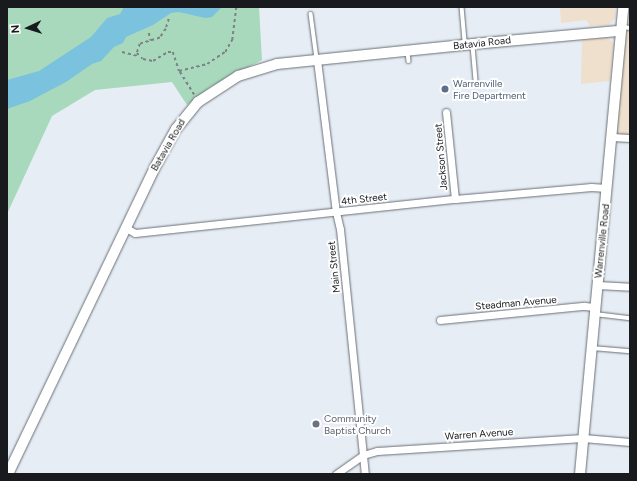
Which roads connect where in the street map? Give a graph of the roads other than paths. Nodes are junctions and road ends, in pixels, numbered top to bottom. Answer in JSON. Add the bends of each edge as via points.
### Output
{"nodes":[{"id":1,"x":462,"y":7,"type":"edge"},
{"id":2,"x":623,"y":7,"type":"edge"},
{"id":3,"x":311,"y":14,"type":"dead end"},
{"id":4,"x":623,"y":29,"type":"edge"},
{"id":5,"x":469,"y":44,"type":"junction"},
{"id":6,"x":408,"y":51,"type":"junction"},
{"id":7,"x":317,"y":60,"type":"junction"},
{"id":8,"x":409,"y":61,"type":"dead end"},
{"id":9,"x":476,"y":82,"type":"dead end"},
{"id":10,"x":446,"y":112,"type":"dead end"},
{"id":11,"x":612,"y":137,"type":"junction"},
{"id":12,"x":630,"y":138,"type":"edge"},
{"id":13,"x":607,"y":188,"type":"junction"},
{"id":14,"x":455,"y":199,"type":"junction"},
{"id":15,"x":336,"y":212,"type":"junction"},
{"id":16,"x":126,"y":228,"type":"junction"},
{"id":17,"x":597,"y":285,"type":"junction"},
{"id":18,"x":630,"y":287,"type":"edge"},
{"id":19,"x":595,"y":310,"type":"junction"},
{"id":20,"x":630,"y":318,"type":"edge"},
{"id":21,"x":440,"y":320,"type":"dead end"},
{"id":22,"x":591,"y":348,"type":"junction"},
{"id":23,"x":630,"y":352,"type":"edge"},
{"id":24,"x":583,"y":438,"type":"junction"},
{"id":25,"x":630,"y":442,"type":"edge"},
{"id":26,"x":363,"y":455,"type":"junction"},
{"id":27,"x":11,"y":473,"type":"edge"},
{"id":28,"x":336,"y":474,"type":"edge"},
{"id":29,"x":365,"y":474,"type":"edge"},
{"id":30,"x":580,"y":474,"type":"edge"}],
"edges":[{"from":1,"to":5,"type":"lane"},
{"from":2,"to":4,"type":"main road","name":"Warrenville Road"},
{"from":3,"to":7,"type":"lane"},
{"from":4,"to":5,"type":"main road","name":"Batavia Road"},
{"from":4,"to":11,"type":"main road","name":"Warrenville Road"},
{"from":5,"to":6,"type":"main road","name":"Batavia Road"},
{"from":5,"to":9,"type":"lane"},
{"from":6,"to":7,"type":"main road","name":"Batavia Road"},
{"from":6,"to":8,"type":"lane"},
{"from":7,"to":15,"type":"street","name":"Main Street"},
{"from":7,"to":16,"type":"main road","name":"Batavia Road","via":[[260,68],[238,76],[198,102],[169,140]]},
{"from":10,"to":14,"type":"street","name":"Jackson Street"},
{"from":11,"to":12,"type":"street"},
{"from":11,"to":13,"type":"main road","name":"Warrenville Road"},
{"from":13,"to":14,"type":"street","name":"4th Street","via":[[591,187]]},
{"from":13,"to":17,"type":"main road","name":"Warrenville Road"},
{"from":14,"to":15,"type":"street","name":"4th Street"},
{"from":15,"to":16,"type":"street","name":"4th Street","via":[[135,234]]},
{"from":15,"to":26,"type":"street","name":"Main Street","via":[[340,229]]},
{"from":16,"to":27,"type":"main road","name":"Batavia Road"},
{"from":17,"to":18,"type":"street"},
{"from":17,"to":19,"type":"main road","name":"Warrenville Road"},
{"from":19,"to":20,"type":"lane"},
{"from":19,"to":21,"type":"street","name":"Steadman Avenue","via":[[584,306]]},
{"from":19,"to":22,"type":"main road","name":"Warrenville Road"},
{"from":22,"to":23,"type":"lane"},
{"from":22,"to":24,"type":"main road","name":"Warrenville Road"},
{"from":24,"to":25,"type":"street","name":"Warren Avenue"},
{"from":24,"to":26,"type":"street","name":"Warren Avenue","via":[[377,451]]},
{"from":24,"to":30,"type":"main road","name":"Warrenville Road"},
{"from":26,"to":28,"type":"street","name":"Warren Avenue"},
{"from":26,"to":29,"type":"street","name":"Main Street"}]}
